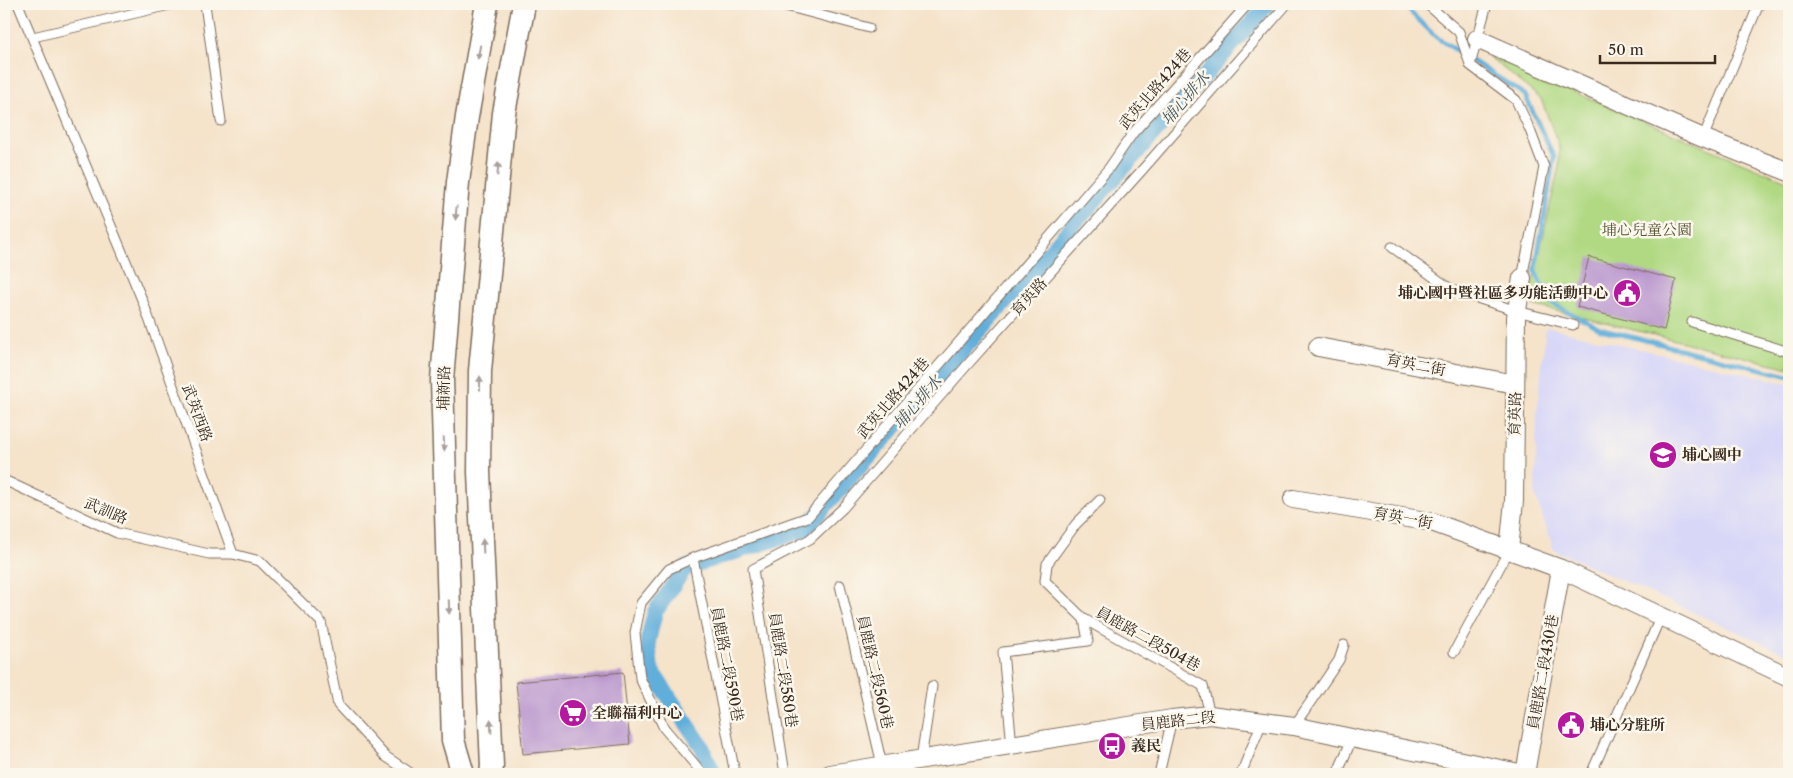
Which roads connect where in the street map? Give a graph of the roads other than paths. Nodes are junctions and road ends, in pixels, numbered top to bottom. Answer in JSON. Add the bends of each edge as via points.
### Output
{"nodes":[{"id":1,"x":18,"y":4,"type":"edge"},
{"id":2,"x":174,"y":4,"type":"edge"},
{"id":3,"x":205,"y":4,"type":"edge"},
{"id":4,"x":487,"y":4,"type":"edge"},
{"id":5,"x":524,"y":4,"type":"edge"},
{"id":6,"x":778,"y":4,"type":"edge"},
{"id":7,"x":1248,"y":4,"type":"edge"},
{"id":8,"x":1287,"y":4,"type":"edge"},
{"id":9,"x":1427,"y":4,"type":"edge"},
{"id":10,"x":1487,"y":4,"type":"edge"},
{"id":11,"x":1758,"y":4,"type":"edge"},
{"id":12,"x":869,"y":28,"type":"dead end"},
{"id":13,"x":33,"y":36,"type":"junction"},
{"id":14,"x":1477,"y":39,"type":"junction"},
{"id":15,"x":1470,"y":65,"type":"junction"},
{"id":16,"x":221,"y":121,"type":"dead end"},
{"id":17,"x":1703,"y":138,"type":"junction"},
{"id":18,"x":1789,"y":172,"type":"edge"},
{"id":19,"x":1392,"y":247,"type":"dead end"},
{"id":20,"x":1522,"y":278,"type":"joint"},
{"id":21,"x":1517,"y":311,"type":"junction"},
{"id":22,"x":1692,"y":322,"type":"dead end"},
{"id":23,"x":1573,"y":325,"type":"dead end"},
{"id":24,"x":1318,"y":347,"type":"dead end"},
{"id":25,"x":1789,"y":352,"type":"edge"},
{"id":26,"x":1515,"y":384,"type":"junction"},
{"id":27,"x":4,"y":480,"type":"edge"},
{"id":28,"x":1293,"y":499,"type":"dead end"},
{"id":29,"x":1100,"y":500,"type":"dead end"},
{"id":30,"x":1509,"y":550,"type":"junction"},
{"id":31,"x":233,"y":554,"type":"junction"},
{"id":32,"x":692,"y":558,"type":"junction"},
{"id":33,"x":1561,"y":569,"type":"junction"},
{"id":34,"x":753,"y":570,"type":"joint"},
{"id":35,"x":840,"y":585,"type":"dead end"},
{"id":36,"x":1661,"y":616,"type":"junction"},
{"id":37,"x":1084,"y":619,"type":"junction"},
{"id":38,"x":1344,"y":645,"type":"dead end"},
{"id":39,"x":1454,"y":652,"type":"dead end"},
{"id":40,"x":1789,"y":677,"type":"edge"},
{"id":41,"x":932,"y":686,"type":"dead end"},
{"id":42,"x":1210,"y":715,"type":"junction"},
{"id":43,"x":1172,"y":719,"type":"junction"},
{"id":44,"x":1262,"y":722,"type":"junction"},
{"id":45,"x":1294,"y":726,"type":"junction"},
{"id":46,"x":1352,"y":739,"type":"junction"},
{"id":47,"x":1012,"y":746,"type":"junction"},
{"id":48,"x":920,"y":759,"type":"junction"},
{"id":49,"x":882,"y":765,"type":"junction"},
{"id":50,"x":412,"y":774,"type":"edge"},
{"id":51,"x":463,"y":774,"type":"edge"},
{"id":52,"x":491,"y":774,"type":"edge"},
{"id":53,"x":703,"y":774,"type":"edge"},
{"id":54,"x":735,"y":774,"type":"edge"},
{"id":55,"x":785,"y":774,"type":"edge"},
{"id":56,"x":830,"y":774,"type":"edge"},
{"id":57,"x":1159,"y":774,"type":"edge"},
{"id":58,"x":1241,"y":774,"type":"edge"},
{"id":59,"x":1337,"y":774,"type":"edge"},
{"id":60,"x":1524,"y":774,"type":"edge"},
{"id":61,"x":1590,"y":774,"type":"edge"}],
"edges":[{"from":1,"to":13,"type":"lane","name":"武英西路"},
{"from":2,"to":13,"type":"lane"},
{"from":3,"to":16,"type":"lane"},
{"from":4,"to":51,"type":"street","name":"埔新路","one_way":true,"via":[[458,182],[442,380],[453,740]]},
{"from":52,"to":5,"type":"street","one_way":true,"via":[[479,472],[480,371],[504,114]]},
{"from":6,"to":12,"type":"lane"},
{"from":7,"to":32,"type":"lane","name":"武英北路424巷","via":[[1133,133],[1109,168],[808,517]]},
{"from":8,"to":34,"type":"lane","name":"育英路","via":[[843,508],[810,539]]},
{"from":9,"to":15,"type":"lane","via":[[1460,32]]},
{"from":10,"to":14,"type":"lane"},
{"from":11,"to":17,"type":"lane"},
{"from":13,"to":31,"type":"lane","name":"武英西路","via":[[143,302]]},
{"from":14,"to":15,"type":"lane"},
{"from":14,"to":17,"type":"street"},
{"from":15,"to":20,"type":"lane","name":"育英路","via":[[1516,100],[1544,167]]},
{"from":17,"to":18,"type":"street"},
{"from":19,"to":21,"type":"lane","via":[[1452,290]]},
{"from":20,"to":21,"type":"street","name":"育英路"},
{"from":21,"to":23,"type":"lane"},
{"from":21,"to":26,"type":"street","name":"育英路"},
{"from":22,"to":25,"type":"lane"},
{"from":24,"to":26,"type":"street","name":"育英二街"},
{"from":26,"to":30,"type":"street","name":"育英路","via":[[1514,502]]},
{"from":27,"to":31,"type":"lane","name":"武訓路","via":[[117,533],[209,554]]},
{"from":28,"to":30,"type":"street","name":"育英一街","via":[[1432,522]]},
{"from":29,"to":37,"type":"lane","name":"員鹿路二段504巷","via":[[1076,524],[1046,564],[1045,581]]},
{"from":30,"to":33,"type":"street"},
{"from":30,"to":39,"type":"lane"},
{"from":31,"to":50,"type":"lane","via":[[260,561],[321,622],[338,705],[385,756]]},
{"from":32,"to":53,"type":"lane","name":"武英北路424巷","via":[[669,568],[641,603],[635,633],[640,678],[664,728]]},
{"from":32,"to":54,"type":"lane","name":"員鹿路二段590巷"},
{"from":33,"to":36,"type":"street"},
{"from":33,"to":60,"type":"street","name":"員鹿路二段430巷"},
{"from":34,"to":55,"type":"lane","name":"員鹿路二段580巷"},
{"from":35,"to":49,"type":"lane","name":"員鹿路二段560巷"},
{"from":36,"to":40,"type":"street"},
{"from":36,"to":61,"type":"lane"},
{"from":37,"to":42,"type":"lane","name":"員鹿路二段504巷","via":[[1203,686]]},
{"from":37,"to":47,"type":"lane","via":[[1088,640],[1003,652]]},
{"from":38,"to":45,"type":"lane","via":[[1339,660]]},
{"from":41,"to":48,"type":"lane"},
{"from":42,"to":43,"type":"street","name":"員鹿路二段"},
{"from":42,"to":44,"type":"street","name":"員鹿路二段"},
{"from":43,"to":47,"type":"street","name":"員鹿路二段"},
{"from":43,"to":57,"type":"lane"},
{"from":44,"to":45,"type":"street","name":"員鹿路二段"},
{"from":44,"to":58,"type":"lane"},
{"from":45,"to":46,"type":"street","name":"員鹿路二段"},
{"from":46,"to":59,"type":"lane"},
{"from":46,"to":60,"type":"street","name":"員鹿路二段","via":[[1464,766]]},
{"from":47,"to":48,"type":"street","name":"員鹿路二段"},
{"from":48,"to":49,"type":"street","name":"員鹿路二段"},
{"from":49,"to":56,"type":"street","name":"員鹿路二段"}]}
